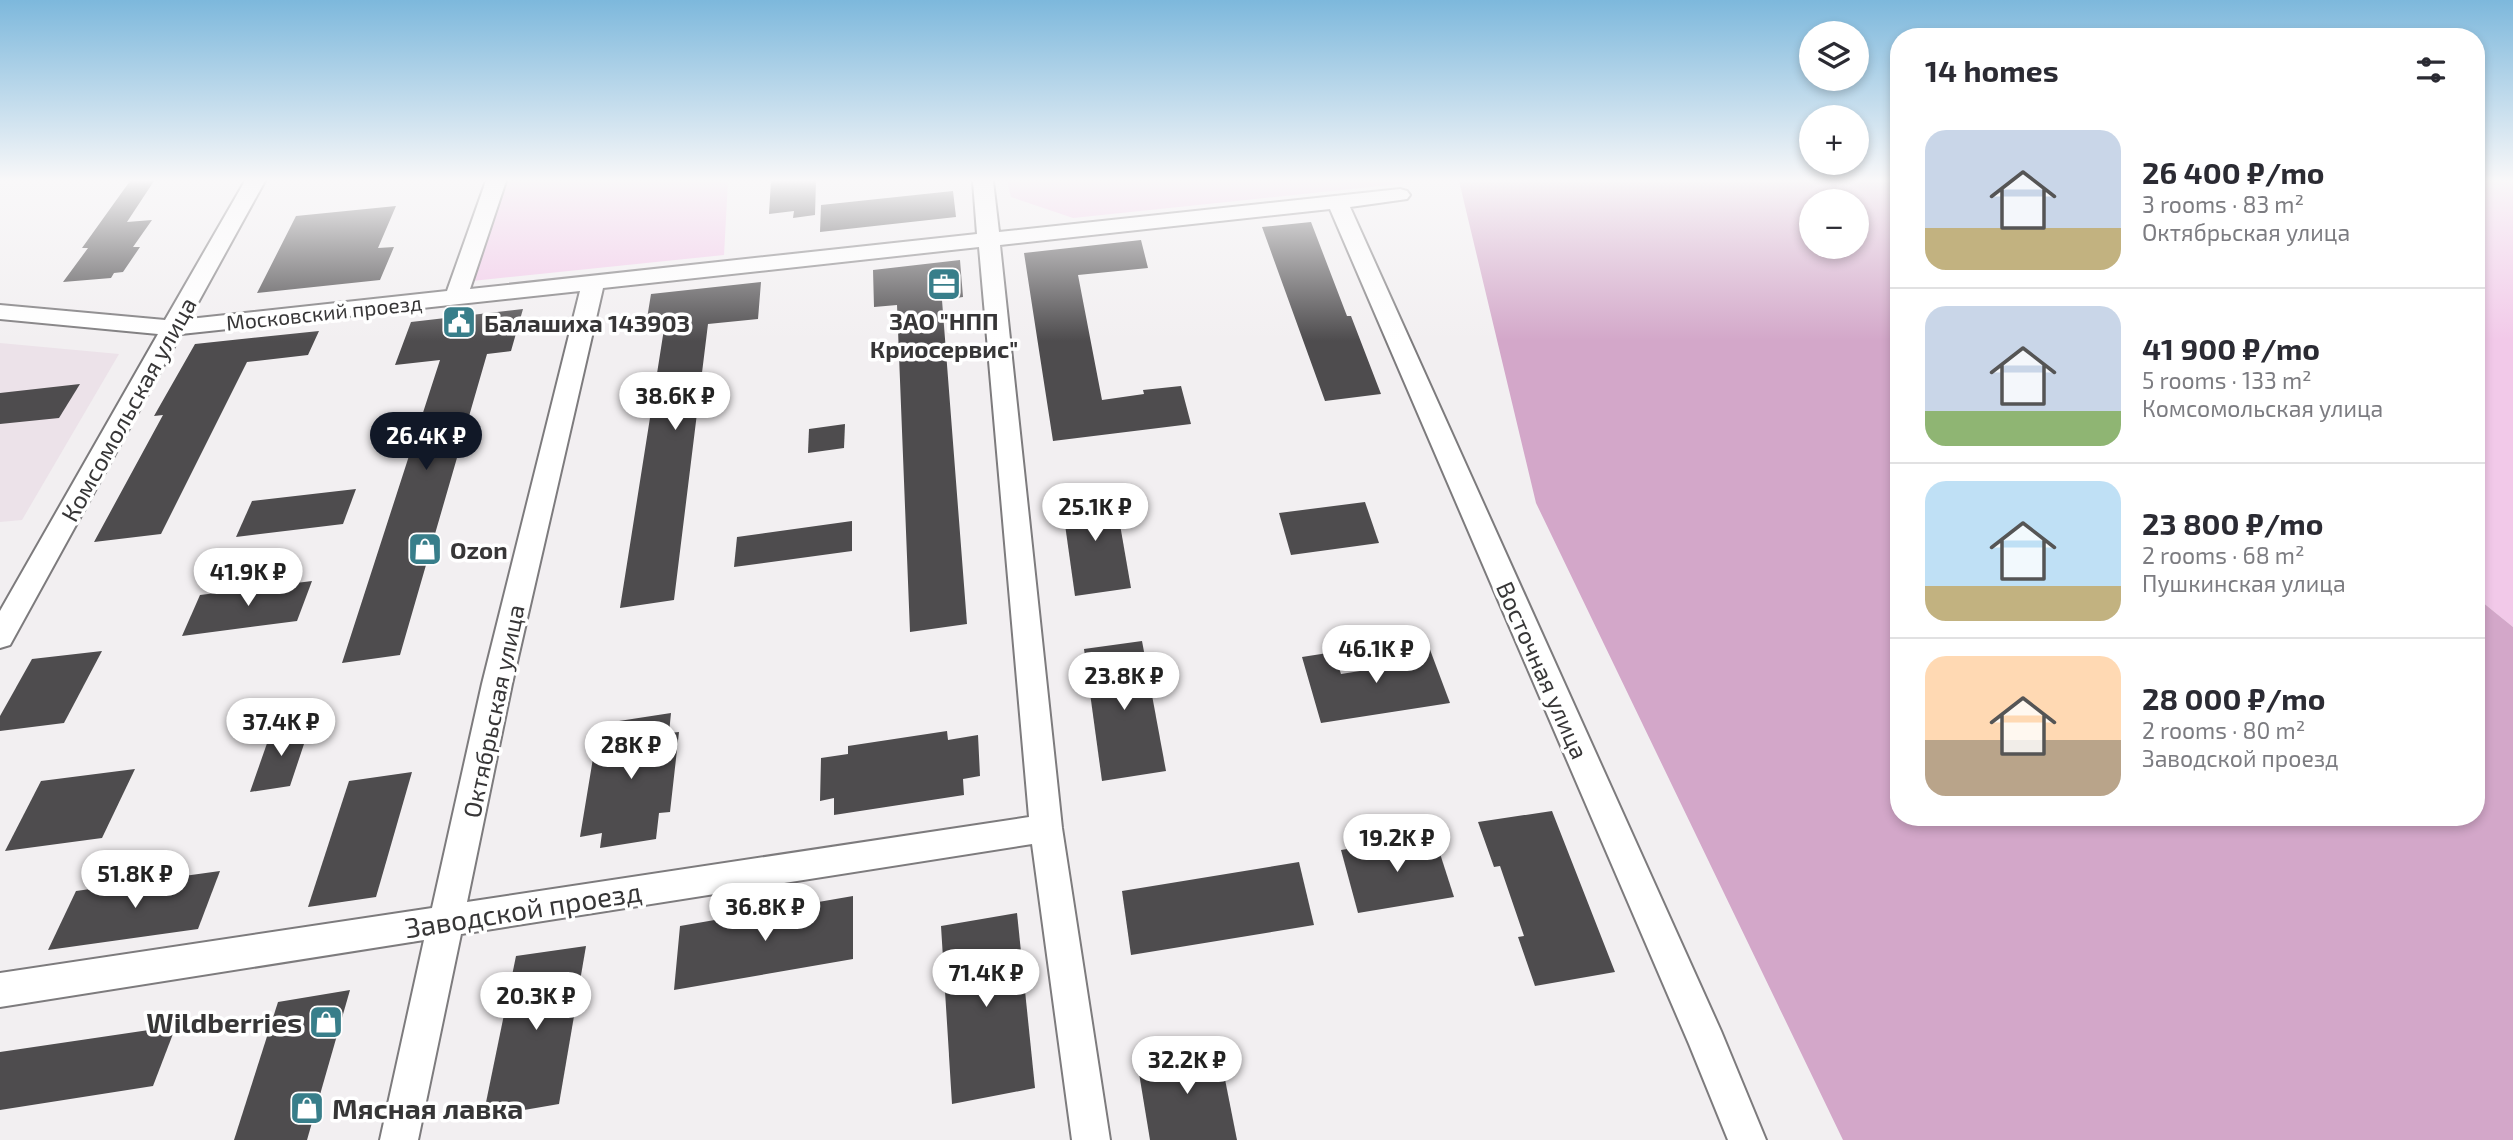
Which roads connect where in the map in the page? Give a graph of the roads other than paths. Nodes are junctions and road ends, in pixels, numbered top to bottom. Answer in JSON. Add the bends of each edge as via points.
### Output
{"nodes":[{"id":1,"x":225,"y":234,"type":"edge"},
{"id":2,"x":478,"y":234,"type":"edge"},
{"id":3,"x":988,"y":234,"type":"edge"},
{"id":4,"x":1041,"y":234,"type":"edge"},
{"id":5,"x":1352,"y":234,"type":"edge"},
{"id":6,"x":989,"y":240,"type":"junction"},
{"id":7,"x":593,"y":283,"type":"junction"},
{"id":8,"x":456,"y":298,"type":"junction"},
{"id":9,"x":0,"y":312,"type":"edge"},
{"id":10,"x":173,"y":328,"type":"junction"},
{"id":11,"x":0,"y":637,"type":"edge"},
{"id":12,"x":1046,"y":828,"type":"junction"},
{"id":13,"x":447,"y":921,"type":"junction"},
{"id":14,"x":0,"y":990,"type":"edge"},
{"id":15,"x":399,"y":1140,"type":"edge"},
{"id":16,"x":1091,"y":1140,"type":"edge"},
{"id":17,"x":1747,"y":1140,"type":"edge"}],
"edges":[{"from":1,"to":10,"type":"street","name":"Комсомольская улица"},
{"from":2,"to":8,"type":"street"},
{"from":3,"to":6,"type":"street"},
{"from":4,"to":6,"type":"street","name":"Московский проезд"},
{"from":5,"to":17,"type":"street","name":"Восточная улица","via":[[1709,1044]]},
{"from":6,"to":7,"type":"street","name":"Московский проезд"},
{"from":6,"to":12,"type":"street"},
{"from":7,"to":8,"type":"street","name":"Московский проезд"},
{"from":7,"to":13,"type":"street","name":"Октябрьская улица","via":[[497,684]]},
{"from":8,"to":10,"type":"street","name":"Московский проезд"},
{"from":9,"to":10,"type":"street","name":"Московский проезд"},
{"from":10,"to":11,"type":"street","name":"Комсомольская улица"},
{"from":12,"to":13,"type":"street","name":"Заводской проезд"},
{"from":12,"to":16,"type":"street"},
{"from":13,"to":14,"type":"street","name":"Заводской проезд"},
{"from":13,"to":15,"type":"street","name":"Октябрьская улица"}]}
